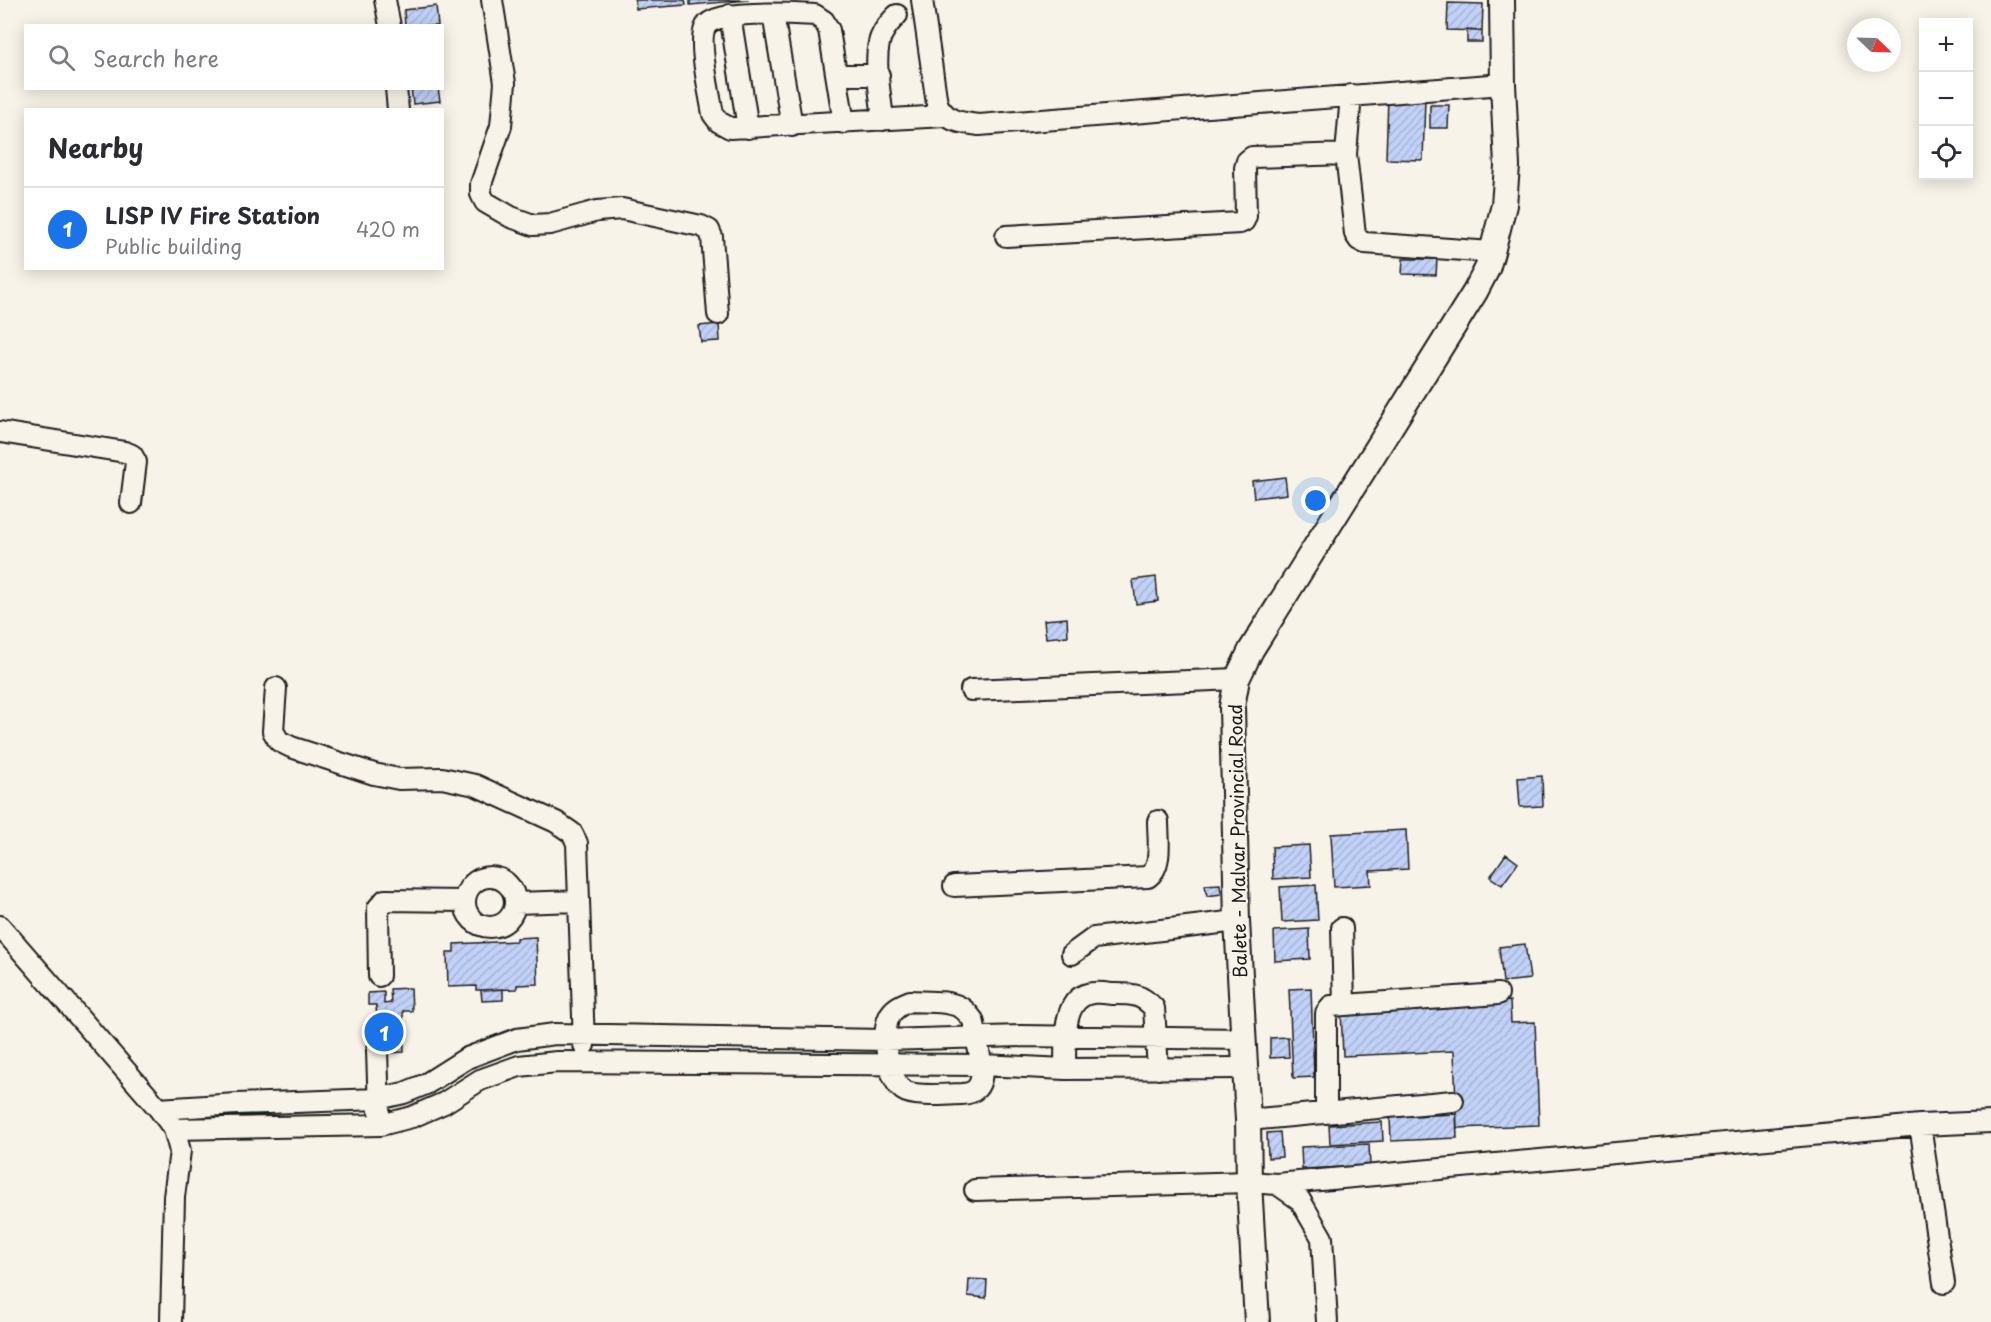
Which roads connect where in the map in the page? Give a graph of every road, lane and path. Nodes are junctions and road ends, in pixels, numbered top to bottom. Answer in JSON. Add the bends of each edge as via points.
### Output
{"nodes":[{"id":1,"x":385,"y":0,"type":"edge"},
{"id":2,"x":492,"y":0,"type":"edge"},
{"id":3,"x":922,"y":0,"type":"edge"},
{"id":4,"x":1502,"y":0,"type":"edge"},
{"id":5,"x":773,"y":14,"type":"junction"},
{"id":6,"x":730,"y":15,"type":"junction"},
{"id":7,"x":897,"y":15,"type":"dead end"},
{"id":8,"x":390,"y":24,"type":"edge"},
{"id":9,"x":838,"y":75,"type":"junction"},
{"id":10,"x":879,"y":75,"type":"junction"},
{"id":11,"x":1503,"y":84,"type":"junction"},
{"id":12,"x":396,"y":90,"type":"edge"},
{"id":13,"x":1351,"y":95,"type":"junction"},
{"id":14,"x":398,"y":108,"type":"edge"},
{"id":15,"x":945,"y":116,"type":"junction"},
{"id":16,"x":883,"y":120,"type":"junction"},
{"id":17,"x":844,"y":123,"type":"junction"},
{"id":18,"x":792,"y":126,"type":"junction"},
{"id":19,"x":748,"y":128,"type":"junction"},
{"id":20,"x":1346,"y":154,"type":"junction"},
{"id":21,"x":1006,"y":236,"type":"dead end"},
{"id":22,"x":1492,"y":252,"type":"junction"},
{"id":23,"x":718,"y":314,"type":"dead end"},
{"id":24,"x":0,"y":432,"type":"edge"},
{"id":25,"x":132,"y":503,"type":"dead end"},
{"id":26,"x":1237,"y":679,"type":"junction"},
{"id":27,"x":276,"y":688,"type":"dead end"},
{"id":28,"x":971,"y":690,"type":"dead end"},
{"id":29,"x":1158,"y":821,"type":"dead end"},
{"id":30,"x":954,"y":886,"type":"dead end"},
{"id":31,"x":464,"y":901,"type":"junction"},
{"id":32,"x":579,"y":901,"type":"junction"},
{"id":33,"x":515,"y":903,"type":"junction"},
{"id":34,"x":1237,"y":921,"type":"junction"},
{"id":35,"x":0,"y":926,"type":"edge"},
{"id":36,"x":1342,"y":928,"type":"dead end"},
{"id":37,"x":1072,"y":954,"type":"dead end"},
{"id":38,"x":379,"y":976,"type":"dead end"},
{"id":39,"x":1498,"y":994,"type":"dead end"},
{"id":40,"x":1344,"y":1005,"type":"junction"},
{"id":41,"x":583,"y":1034,"type":"junction"},
{"id":42,"x":976,"y":1037,"type":"junction"},
{"id":43,"x":1066,"y":1037,"type":"junction"},
{"id":44,"x":1157,"y":1037,"type":"junction"},
{"id":45,"x":1244,"y":1039,"type":"junction"},
{"id":46,"x":885,"y":1040,"type":"junction"},
{"id":47,"x":378,"y":1051,"type":"dead end"},
{"id":48,"x":585,"y":1062,"type":"junction"},
{"id":49,"x":890,"y":1065,"type":"junction"},
{"id":50,"x":982,"y":1065,"type":"junction"},
{"id":51,"x":1245,"y":1068,"type":"junction"},
{"id":52,"x":1065,"y":1069,"type":"junction"},
{"id":53,"x":1158,"y":1070,"type":"junction"},
{"id":54,"x":378,"y":1099,"type":"junction"},
{"id":55,"x":1453,"y":1101,"type":"dead end"},
{"id":56,"x":159,"y":1109,"type":"junction"},
{"id":57,"x":1326,"y":1113,"type":"junction"},
{"id":58,"x":1248,"y":1120,"type":"junction"},
{"id":59,"x":1991,"y":1122,"type":"edge"},
{"id":60,"x":381,"y":1125,"type":"junction"},
{"id":61,"x":1920,"y":1125,"type":"junction"},
{"id":62,"x":174,"y":1129,"type":"junction"},
{"id":63,"x":1249,"y":1182,"type":"junction"},
{"id":64,"x":1277,"y":1184,"type":"junction"},
{"id":65,"x":975,"y":1190,"type":"dead end"},
{"id":66,"x":1944,"y":1282,"type":"dead end"},
{"id":67,"x":171,"y":1322,"type":"edge"},
{"id":68,"x":1257,"y":1322,"type":"edge"},
{"id":69,"x":1327,"y":1322,"type":"edge"}],
"edges":[{"from":1,"to":8,"type":"street"},
{"from":2,"to":23,"type":"street","via":[[505,83],[501,126],[481,184],[485,202],[533,225],[622,208],[710,230]]},
{"from":3,"to":15,"type":"street","via":[[937,104]]},
{"from":4,"to":11,"type":"main road","name":"Balete - Malvar Provincial Road"},
{"from":5,"to":6,"type":"street"},
{"from":5,"to":9,"type":"street","via":[[815,15],[824,21],[830,30]]},
{"from":5,"to":18,"type":"street"},
{"from":6,"to":19,"type":"street"},
{"from":6,"to":19,"type":"street","via":[[712,19],[705,27],[702,43],[713,114],[730,128]]},
{"from":7,"to":10,"type":"street","via":[[879,42]]},
{"from":9,"to":10,"type":"street"},
{"from":9,"to":17,"type":"street"},
{"from":10,"to":16,"type":"street"},
{"from":11,"to":13,"type":"street"},
{"from":11,"to":22,"type":"main road","name":"Balete - Malvar Provincial Road","via":[[1507,166],[1504,205]]},
{"from":12,"to":14,"type":"street"},
{"from":13,"to":15,"type":"street","via":[[979,125]]},
{"from":13,"to":20,"type":"street"},
{"from":15,"to":16,"type":"street"},
{"from":16,"to":17,"type":"street"},
{"from":17,"to":18,"type":"street"},
{"from":18,"to":19,"type":"street"},
{"from":20,"to":21,"type":"street","via":[[1252,157],[1246,161],[1246,216],[1240,223]]},
{"from":20,"to":22,"type":"street","via":[[1355,234],[1359,240]]},
{"from":22,"to":26,"type":"main road","name":"Balete - Malvar Provincial Road","via":[[1475,292],[1251,650]]},
{"from":24,"to":25,"type":"street","via":[[132,455],[136,462]]},
{"from":26,"to":28,"type":"street"},
{"from":26,"to":34,"type":"main road","name":"Balete - Malvar Provincial Road","via":[[1232,707]]},
{"from":27,"to":32,"type":"street","via":[[273,731],[279,741],[291,747],[374,774],[399,779],[442,778],[475,785],[572,833],[577,843]]},
{"from":29,"to":30,"type":"street","via":[[1158,863],[1148,877]]},
{"from":31,"to":33,"type":"street","via":[[472,883],[491,876],[508,885]]},
{"from":31,"to":33,"type":"street","via":[[470,920],[488,928],[507,921]]},
{"from":31,"to":38,"type":"street","via":[[381,903]]},
{"from":32,"to":33,"type":"street"},
{"from":32,"to":41,"type":"street"},
{"from":34,"to":37,"type":"street","via":[[1094,938]]},
{"from":34,"to":45,"type":"main road","name":"Balete - Malvar Provincial Road"},
{"from":35,"to":56,"type":"street"},
{"from":36,"to":40,"type":"street"},
{"from":39,"to":40,"type":"street"},
{"from":40,"to":57,"type":"street","via":[[1331,1006],[1326,1013]]},
{"from":41,"to":46,"type":"street"},
{"from":41,"to":48,"type":"street"},
{"from":41,"to":54,"type":"street","via":[[517,1039],[467,1058],[426,1084]]},
{"from":42,"to":43,"type":"street"},
{"from":42,"to":46,"type":"street"},
{"from":42,"to":46,"type":"street","via":[[973,1021],[960,1007],[910,1001],[888,1018]]},
{"from":42,"to":50,"type":"street"},
{"from":43,"to":44,"type":"street"},
{"from":43,"to":44,"type":"street","via":[[1069,1010],[1091,993],[1136,994],[1147,1000],[1154,1008]]},
{"from":43,"to":52,"type":"street"},
{"from":44,"to":45,"type":"street"},
{"from":44,"to":53,"type":"street"},
{"from":45,"to":51,"type":"main road","name":"Balete - Malvar Provincial Road"},
{"from":46,"to":49,"type":"street"},
{"from":47,"to":54,"type":"street"},
{"from":48,"to":49,"type":"street"},
{"from":48,"to":60,"type":"street","via":[[519,1066],[480,1080],[412,1117]]},
{"from":49,"to":50,"type":"street"},
{"from":49,"to":50,"type":"street","via":[[897,1082],[914,1094],[968,1094],[981,1080]]},
{"from":50,"to":52,"type":"street"},
{"from":51,"to":53,"type":"street"},
{"from":51,"to":58,"type":"main road","name":"Balete - Malvar Provincial Road"},
{"from":52,"to":53,"type":"street"},
{"from":54,"to":56,"type":"street"},
{"from":54,"to":60,"type":"street"},
{"from":55,"to":57,"type":"street"},
{"from":56,"to":62,"type":"street"},
{"from":57,"to":58,"type":"street"},
{"from":58,"to":63,"type":"main road","name":"Balete - Malvar Provincial Road"},
{"from":59,"to":61,"type":"street"},
{"from":60,"to":62,"type":"street"},
{"from":61,"to":64,"type":"street"},
{"from":61,"to":66,"type":"street"},
{"from":62,"to":67,"type":"street","via":[[180,1151],[174,1197]]},
{"from":63,"to":64,"type":"street"},
{"from":63,"to":65,"type":"street"},
{"from":63,"to":68,"type":"main road","name":"Balete - Malvar Provincial Road"},
{"from":64,"to":69,"type":"street","via":[[1300,1200],[1322,1238]]}]}
